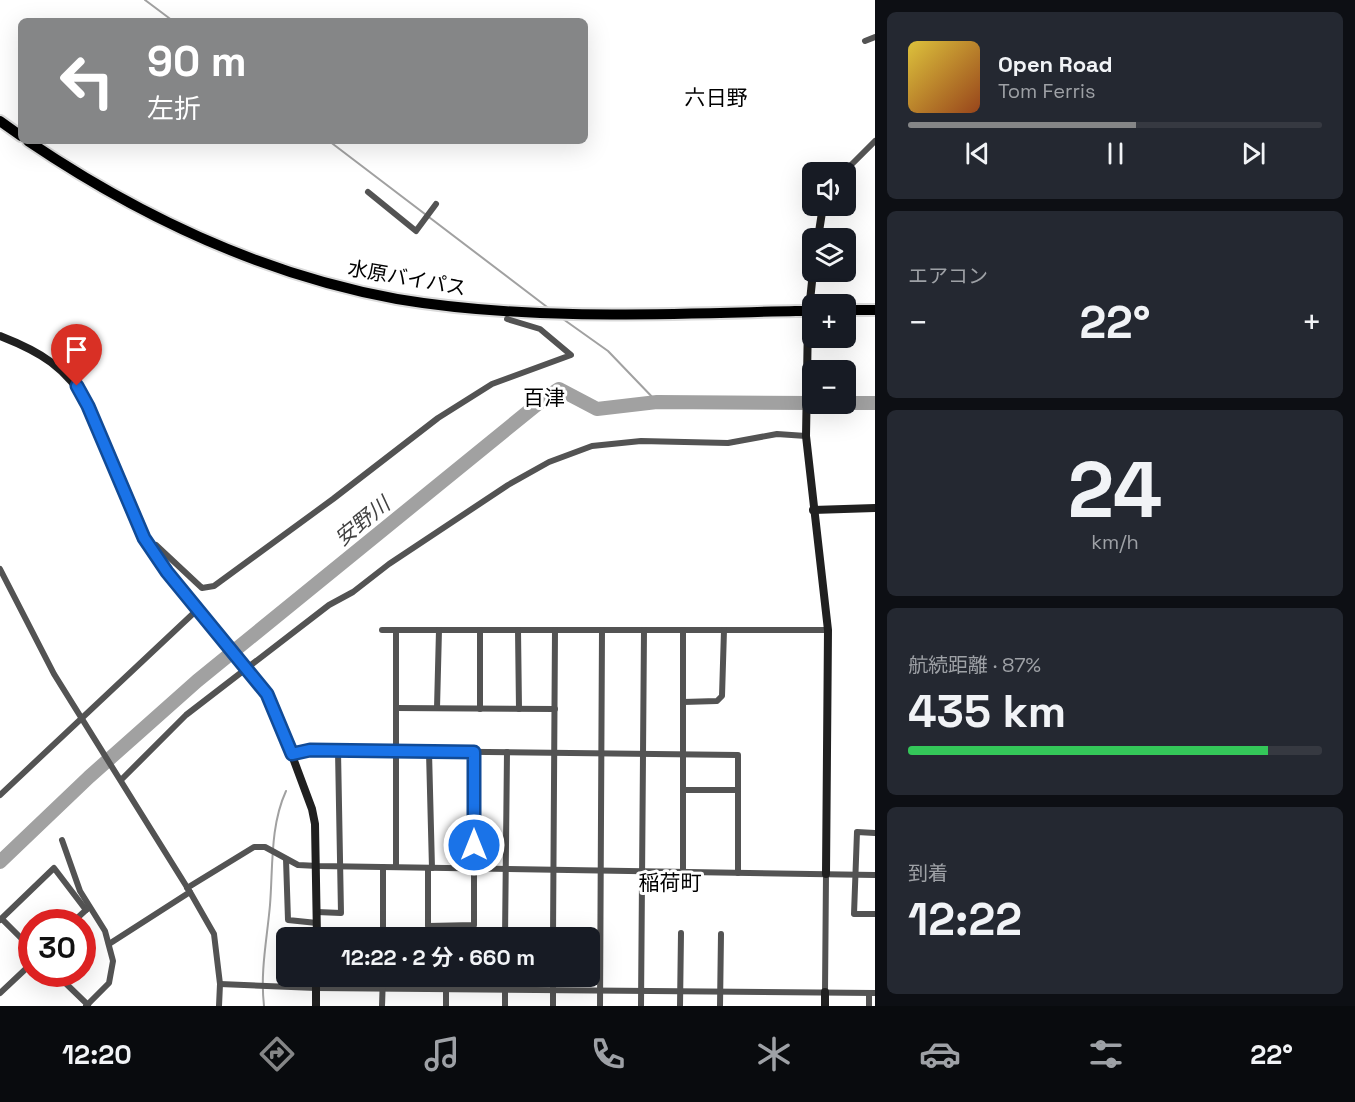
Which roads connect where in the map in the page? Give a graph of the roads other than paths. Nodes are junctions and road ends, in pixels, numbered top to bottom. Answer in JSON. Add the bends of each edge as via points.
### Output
{"nodes":[{"id":1,"x":875,"y":38,"type":"edge"},
{"id":2,"x":866,"y":41,"type":"dead end"},
{"id":3,"x":0,"y":121,"type":"edge"},
{"id":4,"x":18,"y":134,"type":"edge"},
{"id":5,"x":875,"y":141,"type":"edge"},
{"id":6,"x":33,"y":144,"type":"edge"},
{"id":7,"x":854,"y":162,"type":"edge"},
{"id":8,"x":368,"y":192,"type":"dead end"},
{"id":9,"x":436,"y":204,"type":"dead end"},
{"id":10,"x":812,"y":282,"type":"edge"},
{"id":11,"x":856,"y":310,"type":"edge"},
{"id":12,"x":875,"y":310,"type":"edge"},
{"id":13,"x":802,"y":311,"type":"edge"},
{"id":14,"x":507,"y":319,"type":"dead end"},
{"id":15,"x":0,"y":336,"type":"edge"},
{"id":16,"x":806,"y":436,"type":"junction"},
{"id":17,"x":875,"y":508,"type":"edge"},
{"id":18,"x":813,"y":510,"type":"junction"},
{"id":19,"x":156,"y":545,"type":"dead end"},
{"id":20,"x":0,"y":569,"type":"edge"},
{"id":21,"x":201,"y":612,"type":"junction"},
{"id":22,"x":382,"y":630,"type":"dead end"},
{"id":23,"x":396,"y":630,"type":"junction"},
{"id":24,"x":439,"y":630,"type":"junction"},
{"id":25,"x":480,"y":630,"type":"junction"},
{"id":26,"x":518,"y":630,"type":"junction"},
{"id":27,"x":555,"y":630,"type":"junction"},
{"id":28,"x":602,"y":630,"type":"junction"},
{"id":29,"x":644,"y":630,"type":"junction"},
{"id":30,"x":683,"y":630,"type":"junction"},
{"id":31,"x":723,"y":630,"type":"junction"},
{"id":32,"x":828,"y":630,"type":"junction"},
{"id":33,"x":243,"y":664,"type":"junction"},
{"id":34,"x":683,"y":702,"type":"junction"},
{"id":35,"x":396,"y":708,"type":"junction"},
{"id":36,"x":437,"y":708,"type":"junction"},
{"id":37,"x":480,"y":709,"type":"junction"},
{"id":38,"x":519,"y":709,"type":"junction"},
{"id":39,"x":555,"y":709,"type":"junction"},
{"id":40,"x":82,"y":720,"type":"junction"},
{"id":41,"x":338,"y":751,"type":"junction"},
{"id":42,"x":396,"y":751,"type":"junction"},
{"id":43,"x":429,"y":752,"type":"junction"},
{"id":44,"x":474,"y":752,"type":"junction"},
{"id":45,"x":507,"y":752,"type":"junction"},
{"id":46,"x":554,"y":753,"type":"junction"},
{"id":47,"x":602,"y":753,"type":"junction"},
{"id":48,"x":292,"y":754,"type":"junction"},
{"id":49,"x":643,"y":754,"type":"junction"},
{"id":50,"x":683,"y":754,"type":"junction"},
{"id":51,"x":120,"y":778,"type":"junction"},
{"id":52,"x":683,"y":790,"type":"junction"},
{"id":53,"x":738,"y":790,"type":"junction"},
{"id":54,"x":0,"y":795,"type":"edge"},
{"id":55,"x":875,"y":832,"type":"edge"},
{"id":56,"x":62,"y":840,"type":"dead end"},
{"id":57,"x":286,"y":859,"type":"junction"},
{"id":58,"x":318,"y":866,"type":"junction"},
{"id":59,"x":340,"y":867,"type":"junction"},
{"id":60,"x":383,"y":867,"type":"junction"},
{"id":61,"x":396,"y":867,"type":"junction"},
{"id":62,"x":430,"y":868,"type":"junction"},
{"id":63,"x":474,"y":869,"type":"junction"},
{"id":64,"x":506,"y":869,"type":"junction"},
{"id":65,"x":554,"y":870,"type":"junction"},
{"id":66,"x":601,"y":870,"type":"junction"},
{"id":67,"x":642,"y":871,"type":"junction"},
{"id":68,"x":683,"y":872,"type":"junction"},
{"id":69,"x":738,"y":873,"type":"junction"},
{"id":70,"x":826,"y":874,"type":"junction"},
{"id":71,"x":855,"y":875,"type":"junction"},
{"id":72,"x":875,"y":875,"type":"edge"},
{"id":73,"x":189,"y":890,"type":"junction"},
{"id":74,"x":88,"y":908,"type":"junction"},
{"id":75,"x":317,"y":912,"type":"junction"},
{"id":76,"x":875,"y":914,"type":"edge"},
{"id":77,"x":1,"y":919,"type":"edge"},
{"id":78,"x":317,"y":923,"type":"junction"},
{"id":79,"x":447,"y":926,"type":"joint"},
{"id":80,"x":317,"y":927,"type":"edge"},
{"id":81,"x":383,"y":927,"type":"edge"},
{"id":82,"x":506,"y":927,"type":"edge"},
{"id":83,"x":553,"y":927,"type":"edge"},
{"id":84,"x":681,"y":933,"type":"dead end"},
{"id":85,"x":721,"y":934,"type":"dead end"},
{"id":86,"x":18,"y":935,"type":"edge"},
{"id":87,"x":109,"y":944,"type":"junction"},
{"id":88,"x":18,"y":976,"type":"edge"},
{"id":89,"x":220,"y":984,"type":"junction"},
{"id":90,"x":276,"y":986,"type":"edge"},
{"id":91,"x":69,"y":987,"type":"edge"},
{"id":92,"x":316,"y":987,"type":"joint"},
{"id":93,"x":383,"y":988,"type":"junction"},
{"id":94,"x":446,"y":989,"type":"junction"},
{"id":95,"x":505,"y":989,"type":"junction"},
{"id":96,"x":553,"y":990,"type":"junction"},
{"id":97,"x":600,"y":990,"type":"junction"},
{"id":98,"x":641,"y":991,"type":"junction"},
{"id":99,"x":680,"y":991,"type":"junction"},
{"id":100,"x":720,"y":992,"type":"junction"},
{"id":101,"x":0,"y":993,"type":"edge"},
{"id":102,"x":825,"y":993,"type":"junction"},
{"id":103,"x":872,"y":993,"type":"edge"},
{"id":104,"x":87,"y":1005,"type":"edge"},
{"id":105,"x":219,"y":1006,"type":"edge"},
{"id":106,"x":316,"y":1006,"type":"edge"},
{"id":107,"x":382,"y":1006,"type":"edge"},
{"id":108,"x":446,"y":1006,"type":"edge"},
{"id":109,"x":505,"y":1006,"type":"edge"},
{"id":110,"x":553,"y":1006,"type":"edge"},
{"id":111,"x":600,"y":1006,"type":"edge"},
{"id":112,"x":641,"y":1006,"type":"edge"},
{"id":113,"x":680,"y":1006,"type":"edge"},
{"id":114,"x":720,"y":1006,"type":"edge"},
{"id":115,"x":825,"y":1006,"type":"edge"},
{"id":116,"x":869,"y":1006,"type":"edge"}],
"edges":[{"from":1,"to":2,"type":"street"},
{"from":3,"to":4,"type":"highway"},
{"from":5,"to":7,"type":"street"},
{"from":6,"to":13,"type":"highway","name":"水原バイパス","bridge":true,"via":[[151,215],[312,279],[397,298],[478,308],[654,314]]},
{"from":8,"to":9,"type":"street","via":[[416,231]]},
{"from":10,"to":16,"type":"street"},
{"from":11,"to":12,"type":"highway"},
{"from":14,"to":19,"type":"street","via":[[540,329],[571,355],[492,384],[438,418],[213,586],[199,586]]},
{"from":15,"to":21,"type":"street","via":[[47,357],[77,386],[144,538]]},
{"from":16,"to":18,"type":"street"},
{"from":16,"to":33,"type":"street","via":[[777,434],[728,443],[616,442],[592,446],[549,462],[492,495]]},
{"from":17,"to":18,"type":"street"},
{"from":18,"to":32,"type":"street"},
{"from":20,"to":40,"type":"street"},
{"from":21,"to":33,"type":"street"},
{"from":21,"to":40,"type":"street"},
{"from":22,"to":23,"type":"street"},
{"from":23,"to":24,"type":"street"},
{"from":23,"to":35,"type":"street"},
{"from":24,"to":25,"type":"street"},
{"from":24,"to":36,"type":"street"},
{"from":25,"to":26,"type":"street"},
{"from":25,"to":37,"type":"street"},
{"from":26,"to":27,"type":"street"},
{"from":26,"to":38,"type":"street"},
{"from":27,"to":28,"type":"street"},
{"from":27,"to":39,"type":"street"},
{"from":28,"to":29,"type":"street"},
{"from":28,"to":47,"type":"street"},
{"from":29,"to":30,"type":"street"},
{"from":29,"to":49,"type":"street"},
{"from":30,"to":31,"type":"street"},
{"from":30,"to":34,"type":"street"},
{"from":31,"to":32,"type":"street"},
{"from":31,"to":34,"type":"street","via":[[722,696],[717,700]]},
{"from":32,"to":70,"type":"street"},
{"from":33,"to":48,"type":"street","via":[[267,694]]},
{"from":33,"to":51,"type":"street"},
{"from":34,"to":50,"type":"street"},
{"from":35,"to":36,"type":"street"},
{"from":35,"to":42,"type":"street"},
{"from":36,"to":37,"type":"street"},
{"from":37,"to":38,"type":"street"},
{"from":38,"to":39,"type":"street"},
{"from":39,"to":46,"type":"street"},
{"from":40,"to":51,"type":"street"},
{"from":40,"to":54,"type":"street"},
{"from":41,"to":42,"type":"street"},
{"from":41,"to":48,"type":"street"},
{"from":41,"to":59,"type":"street"},
{"from":42,"to":43,"type":"street"},
{"from":42,"to":61,"type":"street"},
{"from":43,"to":44,"type":"street"},
{"from":43,"to":62,"type":"street"},
{"from":44,"to":45,"type":"street"},
{"from":44,"to":63,"type":"street"},
{"from":45,"to":46,"type":"street"},
{"from":45,"to":64,"type":"street"},
{"from":46,"to":47,"type":"street"},
{"from":46,"to":65,"type":"street"},
{"from":47,"to":49,"type":"street"},
{"from":47,"to":66,"type":"street"},
{"from":48,"to":58,"type":"street","via":[[312,809]]},
{"from":49,"to":50,"type":"street"},
{"from":49,"to":67,"type":"street"},
{"from":50,"to":52,"type":"street"},
{"from":50,"to":53,"type":"street","via":[[738,755]]},
{"from":51,"to":73,"type":"street"},
{"from":52,"to":53,"type":"street"},
{"from":52,"to":68,"type":"street"},
{"from":53,"to":69,"type":"street"},
{"from":55,"to":71,"type":"street","via":[[857,832]]},
{"from":56,"to":74,"type":"street"},
{"from":57,"to":58,"type":"street","via":[[298,865]]},
{"from":57,"to":73,"type":"street","via":[[265,847],[254,847]]},
{"from":57,"to":78,"type":"street","via":[[288,920]]},
{"from":58,"to":59,"type":"street"},
{"from":58,"to":75,"type":"street"},
{"from":59,"to":60,"type":"street"},
{"from":59,"to":75,"type":"street","via":[[341,912]]},
{"from":60,"to":61,"type":"street"},
{"from":60,"to":81,"type":"street"},
{"from":61,"to":62,"type":"street"},
{"from":62,"to":63,"type":"street"},
{"from":62,"to":79,"type":"street","via":[[428,926]]},
{"from":63,"to":64,"type":"street"},
{"from":63,"to":79,"type":"street","via":[[474,926]]},
{"from":64,"to":65,"type":"street"},
{"from":64,"to":82,"type":"street"},
{"from":65,"to":66,"type":"street"},
{"from":65,"to":83,"type":"street"},
{"from":66,"to":67,"type":"street"},
{"from":66,"to":97,"type":"street"},
{"from":67,"to":68,"type":"street"},
{"from":67,"to":98,"type":"street"},
{"from":68,"to":69,"type":"street"},
{"from":69,"to":70,"type":"street"},
{"from":70,"to":71,"type":"street"},
{"from":70,"to":102,"type":"street"},
{"from":71,"to":72,"type":"street"},
{"from":71,"to":76,"type":"street","via":[[854,914]]},
{"from":73,"to":87,"type":"street"},
{"from":73,"to":89,"type":"street","via":[[214,934]]},
{"from":74,"to":77,"type":"street","via":[[54,868]]},
{"from":74,"to":87,"type":"street"},
{"from":75,"to":78,"type":"street"},
{"from":77,"to":86,"type":"street"},
{"from":78,"to":80,"type":"street"},
{"from":84,"to":99,"type":"street"},
{"from":85,"to":100,"type":"street"},
{"from":87,"to":104,"type":"street","via":[[113,970],[109,983]]},
{"from":88,"to":101,"type":"street"},
{"from":89,"to":90,"type":"street"},
{"from":89,"to":105,"type":"street"},
{"from":91,"to":104,"type":"street"},
{"from":92,"to":93,"type":"street"},
{"from":92,"to":106,"type":"street"},
{"from":93,"to":94,"type":"street"},
{"from":93,"to":107,"type":"street"},
{"from":94,"to":95,"type":"street"},
{"from":94,"to":108,"type":"street"},
{"from":95,"to":96,"type":"street"},
{"from":95,"to":109,"type":"street"},
{"from":96,"to":97,"type":"street"},
{"from":96,"to":110,"type":"street"},
{"from":97,"to":98,"type":"street"},
{"from":97,"to":111,"type":"street"},
{"from":98,"to":99,"type":"street"},
{"from":98,"to":112,"type":"street"},
{"from":99,"to":100,"type":"street"},
{"from":99,"to":113,"type":"street"},
{"from":100,"to":102,"type":"street"},
{"from":100,"to":114,"type":"street"},
{"from":102,"to":103,"type":"street"},
{"from":102,"to":115,"type":"street"},
{"from":103,"to":116,"type":"street"}]}
